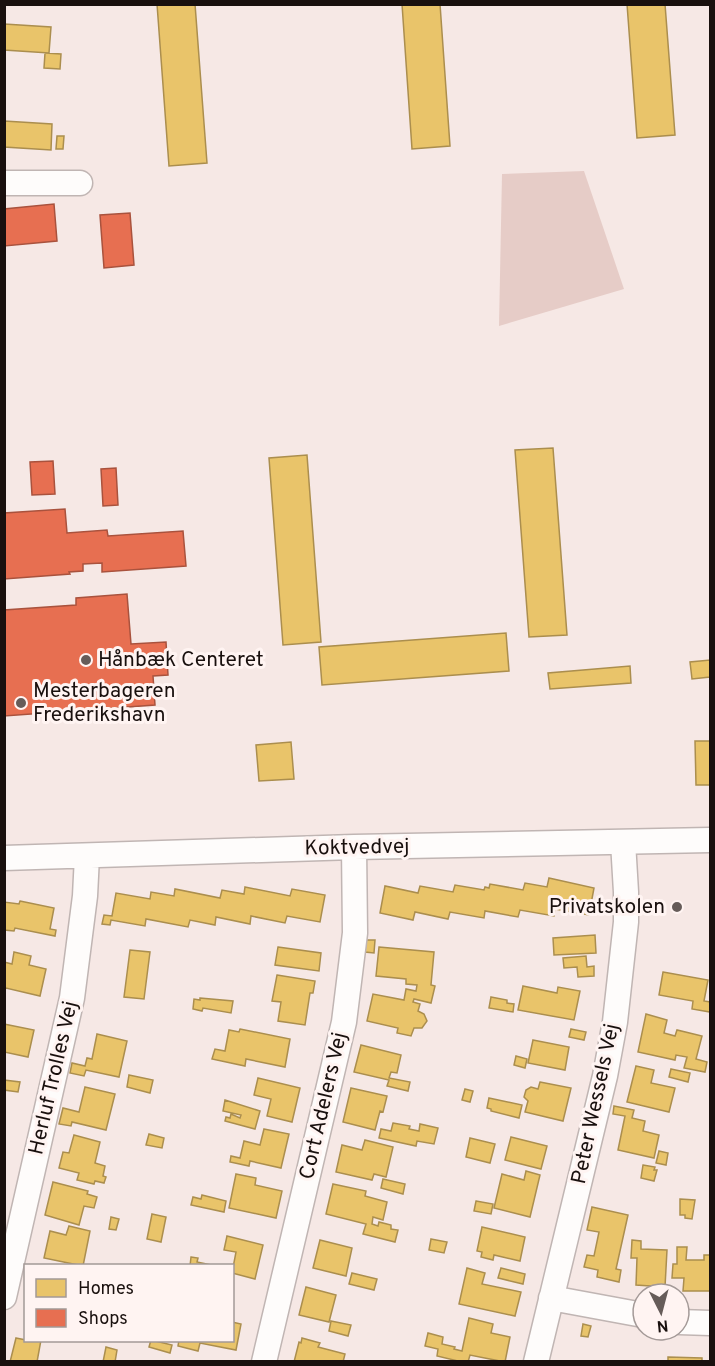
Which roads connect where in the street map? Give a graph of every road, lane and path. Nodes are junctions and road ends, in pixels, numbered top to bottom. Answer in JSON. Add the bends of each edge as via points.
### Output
{"nodes":[{"id":1,"x":4,"y":183,"type":"edge"},
{"id":2,"x":80,"y":183,"type":"dead end"},
{"id":3,"x":711,"y":840,"type":"edge"},
{"id":4,"x":623,"y":842,"type":"junction"},
{"id":5,"x":354,"y":847,"type":"junction"},
{"id":6,"x":87,"y":856,"type":"junction"},
{"id":7,"x":4,"y":858,"type":"edge"},
{"id":8,"x":4,"y":1297,"type":"edge"},
{"id":9,"x":551,"y":1298,"type":"junction"},
{"id":10,"x":631,"y":1313,"type":"edge"},
{"id":11,"x":691,"y":1322,"type":"edge"},
{"id":12,"x":711,"y":1323,"type":"edge"},
{"id":13,"x":264,"y":1362,"type":"edge"},
{"id":14,"x":536,"y":1362,"type":"edge"}],
"edges":[{"from":1,"to":2,"type":"street"},
{"from":3,"to":4,"type":"street","name":"Koktvedvej"},
{"from":4,"to":5,"type":"street","name":"Koktvedvej"},
{"from":4,"to":9,"type":"street","name":"Peter Wessels Vej","via":[[625,926],[615,1022]]},
{"from":5,"to":6,"type":"street","name":"Koktvedvej"},
{"from":5,"to":13,"type":"street","name":"Cort Adelers Vej","via":[[355,933],[344,1022]]},
{"from":6,"to":7,"type":"street","name":"Koktvedvej"},
{"from":6,"to":8,"type":"street","name":"Herluf Trolles Vej","via":[[72,998]]},
{"from":9,"to":10,"type":"street"},
{"from":9,"to":14,"type":"street","name":"Peter Wessels Vej"},
{"from":11,"to":12,"type":"street"}]}
